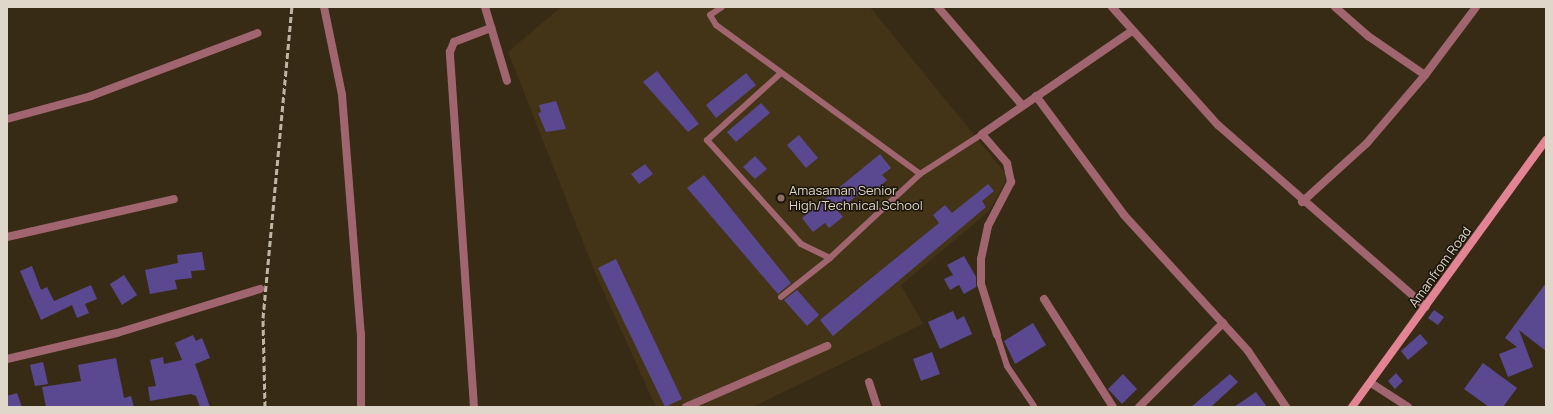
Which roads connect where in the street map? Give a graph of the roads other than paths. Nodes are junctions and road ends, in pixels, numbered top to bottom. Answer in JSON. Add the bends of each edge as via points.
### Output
{"nodes":[{"id":1,"x":324,"y":7,"type":"edge"},
{"id":2,"x":485,"y":7,"type":"edge"},
{"id":3,"x":722,"y":7,"type":"edge"},
{"id":4,"x":938,"y":7,"type":"edge"},
{"id":5,"x":1112,"y":7,"type":"edge"},
{"id":6,"x":1335,"y":7,"type":"edge"},
{"id":7,"x":1476,"y":7,"type":"edge"},
{"id":8,"x":491,"y":28,"type":"junction"},
{"id":9,"x":1132,"y":31,"type":"junction"},
{"id":10,"x":258,"y":33,"type":"dead end"},
{"id":11,"x":781,"y":73,"type":"junction"},
{"id":12,"x":1425,"y":75,"type":"junction"},
{"id":13,"x":507,"y":81,"type":"dead end"},
{"id":14,"x":1036,"y":96,"type":"junction"},
{"id":15,"x":1021,"y":104,"type":"junction"},
{"id":16,"x":7,"y":120,"type":"edge"},
{"id":17,"x":982,"y":134,"type":"junction"},
{"id":18,"x":1546,"y":140,"type":"edge"},
{"id":19,"x":920,"y":174,"type":"junction"},
{"id":20,"x":174,"y":199,"type":"dead end"},
{"id":21,"x":1302,"y":202,"type":"junction"},
{"id":22,"x":7,"y":237,"type":"edge"},
{"id":23,"x":830,"y":258,"type":"junction"},
{"id":24,"x":260,"y":289,"type":"dead end"},
{"id":25,"x":781,"y":297,"type":"dead end"},
{"id":26,"x":1044,"y":298,"type":"dead end"},
{"id":27,"x":1426,"y":307,"type":"junction"},
{"id":28,"x":1223,"y":323,"type":"junction"},
{"id":29,"x":997,"y":335,"type":"joint"},
{"id":30,"x":827,"y":346,"type":"dead end"},
{"id":31,"x":7,"y":359,"type":"edge"},
{"id":32,"x":868,"y":382,"type":"dead end"},
{"id":33,"x":1371,"y":383,"type":"junction"},
{"id":34,"x":1034,"y":406,"type":"edge"},
{"id":35,"x":361,"y":407,"type":"edge"},
{"id":36,"x":474,"y":407,"type":"edge"},
{"id":37,"x":686,"y":407,"type":"edge"},
{"id":38,"x":876,"y":407,"type":"edge"},
{"id":39,"x":1113,"y":407,"type":"edge"},
{"id":40,"x":1139,"y":407,"type":"edge"},
{"id":41,"x":1286,"y":407,"type":"edge"},
{"id":42,"x":1352,"y":407,"type":"edge"},
{"id":43,"x":1408,"y":407,"type":"edge"}],
"edges":[{"from":1,"to":35,"type":"street","via":[[342,95],[361,334]]},
{"from":2,"to":8,"type":"street"},
{"from":3,"to":11,"type":"lane","via":[[710,15],[716,25]]},
{"from":4,"to":15,"type":"street"},
{"from":5,"to":9,"type":"street"},
{"from":6,"to":12,"type":"street","via":[[1368,36]]},
{"from":7,"to":12,"type":"street"},
{"from":8,"to":13,"type":"street"},
{"from":8,"to":36,"type":"street","via":[[454,42],[450,52]]},
{"from":9,"to":14,"type":"street"},
{"from":9,"to":21,"type":"street","via":[[1218,125]]},
{"from":10,"to":16,"type":"street","via":[[90,96]]},
{"from":11,"to":19,"type":"lane"},
{"from":11,"to":23,"type":"lane","via":[[707,140],[801,244]]},
{"from":12,"to":21,"type":"street","via":[[1367,143]]},
{"from":14,"to":15,"type":"street"},
{"from":14,"to":28,"type":"street","via":[[1124,216]]},
{"from":15,"to":17,"type":"street"},
{"from":17,"to":19,"type":"lane"},
{"from":17,"to":29,"type":"street","via":[[1006,162],[1011,182],[988,226],[981,259],[983,291]]},
{"from":18,"to":27,"type":"street","name":"Amanfrom Road"},
{"from":19,"to":23,"type":"lane"},
{"from":20,"to":22,"type":"street"},
{"from":21,"to":27,"type":"street"},
{"from":23,"to":25,"type":"lane"},
{"from":24,"to":31,"type":"street","via":[[117,333]]},
{"from":26,"to":39,"type":"street"},
{"from":27,"to":33,"type":"street","name":"Amanfrom Road"},
{"from":28,"to":40,"type":"street"},
{"from":28,"to":41,"type":"street","via":[[1248,351]]},
{"from":29,"to":34,"type":"lane","via":[[1007,366]]},
{"from":30,"to":37,"type":"street"},
{"from":32,"to":38,"type":"street"},
{"from":33,"to":42,"type":"street","name":"Amanfrom Road"},
{"from":33,"to":43,"type":"street"}]}
